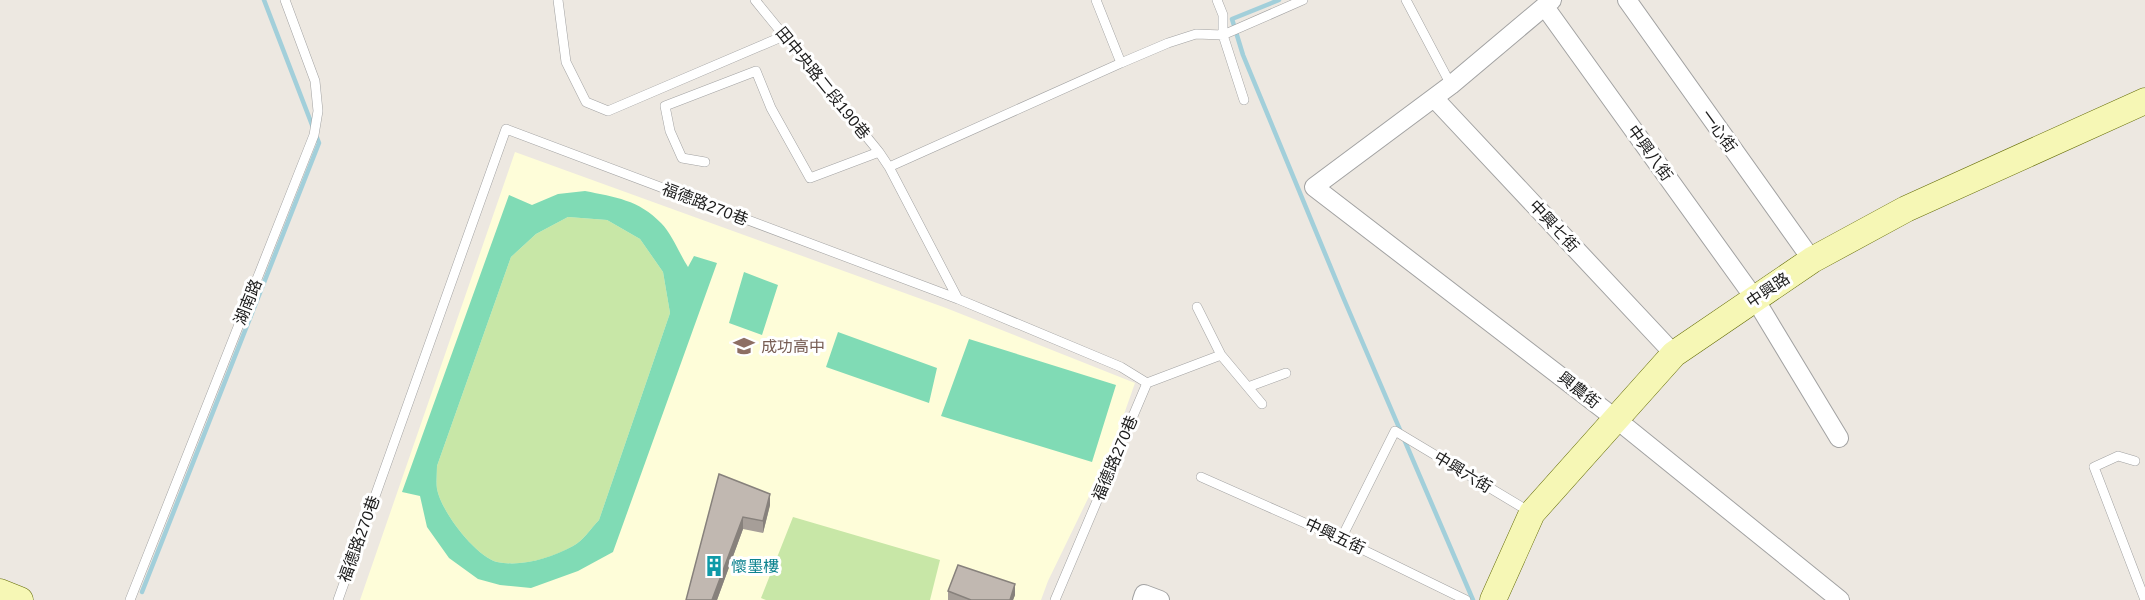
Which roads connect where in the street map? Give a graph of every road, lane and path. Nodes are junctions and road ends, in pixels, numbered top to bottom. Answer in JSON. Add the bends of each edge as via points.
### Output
{"nodes":[{"id":1,"x":285,"y":0,"type":"edge"},
{"id":2,"x":558,"y":0,"type":"edge"},
{"id":3,"x":755,"y":0,"type":"edge"},
{"id":4,"x":1096,"y":0,"type":"edge"},
{"id":5,"x":1217,"y":0,"type":"edge"},
{"id":6,"x":1303,"y":0,"type":"edge"},
{"id":7,"x":1406,"y":0,"type":"edge"},
{"id":8,"x":1627,"y":0,"type":"edge"},
{"id":9,"x":1548,"y":3,"type":"edge"},
{"id":10,"x":786,"y":35,"type":"junction"},
{"id":11,"x":1222,"y":35,"type":"junction"},
{"id":12,"x":1122,"y":63,"type":"junction"},
{"id":13,"x":1451,"y":86,"type":"junction"},
{"id":14,"x":1434,"y":98,"type":"junction"},
{"id":15,"x":1244,"y":100,"type":"dead end"},
{"id":16,"x":2145,"y":101,"type":"edge"},
{"id":17,"x":879,"y":152,"type":"junction"},
{"id":18,"x":705,"y":162,"type":"dead end"},
{"id":19,"x":889,"y":167,"type":"junction"},
{"id":20,"x":1812,"y":260,"type":"junction"},
{"id":21,"x":958,"y":299,"type":"junction"},
{"id":22,"x":1755,"y":299,"type":"junction"},
{"id":23,"x":1197,"y":307,"type":"dead end"},
{"id":24,"x":1674,"y":354,"type":"junction"},
{"id":25,"x":1221,"y":355,"type":"junction"},
{"id":26,"x":1286,"y":373,"type":"dead end"},
{"id":27,"x":1147,"y":383,"type":"junction"},
{"id":28,"x":1248,"y":387,"type":"junction"},
{"id":29,"x":1262,"y":404,"type":"dead end"},
{"id":30,"x":1616,"y":419,"type":"junction"},
{"id":31,"x":1839,"y":438,"type":"dead end"},
{"id":32,"x":2135,"y":461,"type":"dead end"},
{"id":33,"x":1201,"y":477,"type":"dead end"},
{"id":34,"x":1532,"y":513,"type":"junction"},
{"id":35,"x":1341,"y":538,"type":"junction"},
{"id":36,"x":2143,"y":589,"type":"edge"},
{"id":37,"x":0,"y":592,"type":"edge"},
{"id":38,"x":20,"y":600,"type":"edge"},
{"id":39,"x":130,"y":600,"type":"edge"},
{"id":40,"x":338,"y":600,"type":"edge"},
{"id":41,"x":1055,"y":600,"type":"edge"},
{"id":42,"x":1142,"y":600,"type":"edge"},
{"id":43,"x":1160,"y":600,"type":"edge"},
{"id":44,"x":1466,"y":600,"type":"edge"},
{"id":45,"x":1493,"y":600,"type":"edge"},
{"id":46,"x":1840,"y":600,"type":"edge"},
{"id":47,"x":2145,"y":600,"type":"edge"}],
"edges":[{"from":1,"to":39,"type":"lane","name":"湖南路","via":[[315,81],[318,111],[314,135]]},
{"from":2,"to":10,"type":"lane","via":[[566,62],[586,102],[608,111]]},
{"from":3,"to":10,"type":"lane","name":"田中央路二段190巷"},
{"from":4,"to":12,"type":"lane"},
{"from":5,"to":11,"type":"lane","via":[[1224,15]]},
{"from":6,"to":11,"type":"lane"},
{"from":7,"to":13,"type":"lane"},
{"from":8,"to":20,"type":"street","name":"一心街"},
{"from":9,"to":13,"type":"street"},
{"from":9,"to":22,"type":"street","name":"中興八街"},
{"from":10,"to":17,"type":"lane","name":"田中央路二段190巷"},
{"from":11,"to":12,"type":"lane","via":[[1196,34]]},
{"from":11,"to":15,"type":"lane"},
{"from":12,"to":19,"type":"lane"},
{"from":13,"to":14,"type":"street"},
{"from":14,"to":24,"type":"street","name":"中興七街"},
{"from":14,"to":30,"type":"street","name":"興農街","via":[[1314,187]]},
{"from":16,"to":20,"type":"street","name":"中興路","via":[[1906,209]]},
{"from":17,"to":18,"type":"lane","via":[[810,178],[771,108],[756,71],[665,106],[682,158]]},
{"from":17,"to":19,"type":"lane","name":"田中央路二段190巷"},
{"from":19,"to":21,"type":"lane","name":"田中央路二段190巷"},
{"from":20,"to":22,"type":"street","name":"中興路"},
{"from":21,"to":27,"type":"lane","name":"福德路270巷","via":[[1121,367]]},
{"from":21,"to":40,"type":"lane","name":"福德路270巷","via":[[507,129]]},
{"from":22,"to":24,"type":"street","name":"中興路"},
{"from":22,"to":31,"type":"street","name":"中興八街"},
{"from":23,"to":25,"type":"lane"},
{"from":24,"to":30,"type":"street","name":"中興路"},
{"from":25,"to":27,"type":"lane"},
{"from":25,"to":28,"type":"lane"},
{"from":26,"to":28,"type":"lane"},
{"from":27,"to":41,"type":"lane","name":"福德路270巷"},
{"from":28,"to":29,"type":"lane"},
{"from":30,"to":34,"type":"street","name":"中興路"},
{"from":30,"to":46,"type":"street","name":"興農街"},
{"from":32,"to":36,"type":"lane","via":[[2118,456],[2094,467]]},
{"from":33,"to":35,"type":"lane","name":"中興五街"},
{"from":34,"to":35,"type":"lane","name":"中興六街","via":[[1395,431]]},
{"from":34,"to":45,"type":"street","name":"中興路"},
{"from":35,"to":44,"type":"lane","name":"中興五街"},
{"from":36,"to":47,"type":"lane"},
{"from":37,"to":38,"type":"street"},
{"from":42,"to":43,"type":"street","via":[[1144,594]]}]}
